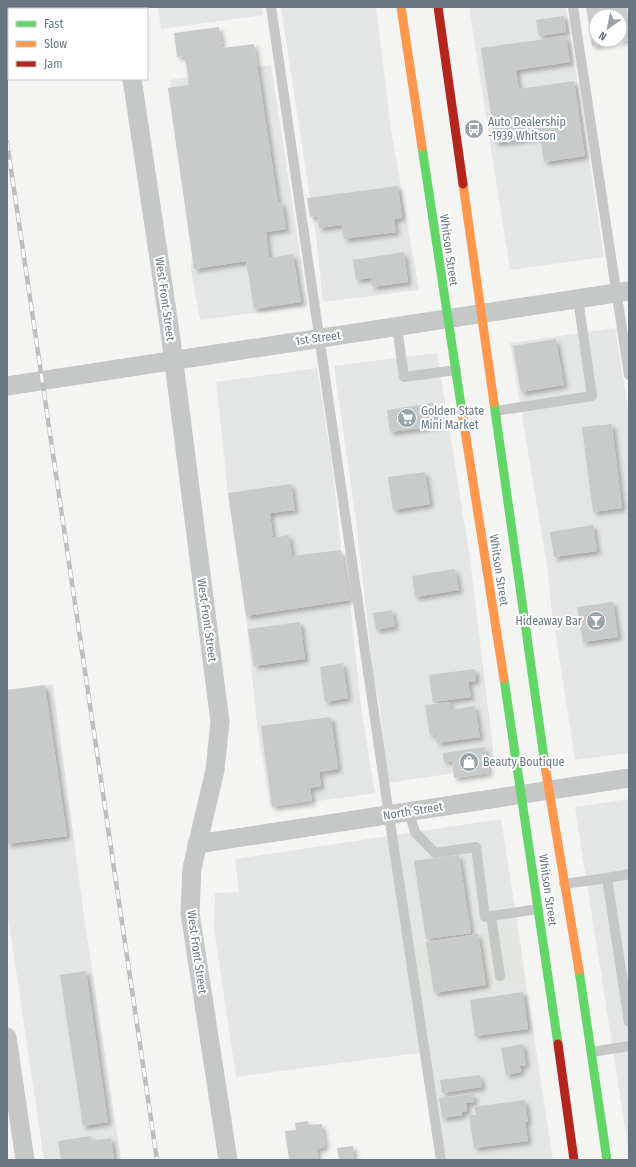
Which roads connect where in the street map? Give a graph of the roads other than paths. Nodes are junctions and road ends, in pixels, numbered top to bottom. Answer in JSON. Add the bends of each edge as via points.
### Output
{"nodes":[{"id":1,"x":271,"y":7,"type":"edge"},
{"id":2,"x":401,"y":7,"type":"edge"},
{"id":3,"x":438,"y":7,"type":"edge"},
{"id":4,"x":573,"y":7,"type":"edge"},
{"id":5,"x":132,"y":80,"type":"edge"},
{"id":6,"x":623,"y":292,"type":"edge"},
{"id":7,"x":578,"y":299,"type":"junction"},
{"id":8,"x":482,"y":314,"type":"junction"},
{"id":9,"x":448,"y":320,"type":"junction"},
{"id":10,"x":398,"y":327,"type":"junction"},
{"id":11,"x":319,"y":338,"type":"junction"},
{"id":12,"x":173,"y":361,"type":"junction"},
{"id":13,"x":456,"y":370,"type":"junction"},
{"id":14,"x":629,"y":375,"type":"edge"},
{"id":15,"x":7,"y":386,"type":"edge"},
{"id":16,"x":496,"y":411,"type":"junction"},
{"id":17,"x":629,"y":778,"type":"edge"},
{"id":18,"x":549,"y":790,"type":"junction"},
{"id":19,"x":522,"y":794,"type":"junction"},
{"id":20,"x":409,"y":812,"type":"junction"},
{"id":21,"x":388,"y":815,"type":"junction"},
{"id":22,"x":197,"y":844,"type":"junction"},
{"id":23,"x":629,"y":874,"type":"edge"},
{"id":24,"x":607,"y":878,"type":"junction"},
{"id":25,"x":564,"y":884,"type":"junction"},
{"id":26,"x":538,"y":909,"type":"junction"},
{"id":27,"x":491,"y":916,"type":"junction"},
{"id":28,"x":500,"y":976,"type":"dead end"},
{"id":29,"x":629,"y":1022,"type":"edge"},
{"id":30,"x":7,"y":1037,"type":"edge"},
{"id":31,"x":629,"y":1046,"type":"edge"},
{"id":32,"x":592,"y":1052,"type":"junction"},
{"id":33,"x":25,"y":1160,"type":"edge"},
{"id":34,"x":228,"y":1160,"type":"edge"},
{"id":35,"x":441,"y":1160,"type":"edge"},
{"id":36,"x":574,"y":1160,"type":"edge"},
{"id":37,"x":607,"y":1160,"type":"edge"}],
"edges":[{"from":1,"to":11,"type":"lane"},
{"from":2,"to":9,"type":"main road","name":"Whitson Street"},
{"from":3,"to":8,"type":"main road","name":"Whitson Street"},
{"from":4,"to":6,"type":"lane"},
{"from":5,"to":12,"type":"street","name":"West Front Street"},
{"from":6,"to":7,"type":"street","name":"1st Street"},
{"from":6,"to":14,"type":"lane"},
{"from":7,"to":8,"type":"street","name":"1st Street"},
{"from":7,"to":16,"type":"lane","via":[[592,396]]},
{"from":8,"to":9,"type":"street","name":"1st Street"},
{"from":8,"to":16,"type":"main road","name":"Whitson Street"},
{"from":9,"to":10,"type":"street","name":"1st Street"},
{"from":9,"to":13,"type":"main road","name":"Whitson Street"},
{"from":10,"to":11,"type":"street","name":"1st Street"},
{"from":10,"to":13,"type":"lane","via":[[404,377]]},
{"from":11,"to":12,"type":"street","name":"1st Street"},
{"from":11,"to":21,"type":"lane"},
{"from":12,"to":15,"type":"street","name":"1st Street"},
{"from":12,"to":22,"type":"street","name":"West Front Street","via":[[220,722],[215,770]]},
{"from":13,"to":19,"type":"main road","name":"Whitson Street"},
{"from":16,"to":18,"type":"main road","name":"Whitson Street"},
{"from":17,"to":18,"type":"street","name":"North Street"},
{"from":18,"to":19,"type":"street","name":"North Street"},
{"from":18,"to":25,"type":"main road","name":"Whitson Street"},
{"from":19,"to":20,"type":"street","name":"North Street"},
{"from":19,"to":26,"type":"main road","name":"Whitson Street"},
{"from":20,"to":21,"type":"street","name":"North Street"},
{"from":20,"to":27,"type":"lane","via":[[415,832],[436,853],[476,847],[485,917]]},
{"from":21,"to":22,"type":"street","name":"North Street"},
{"from":21,"to":35,"type":"lane"},
{"from":22,"to":34,"type":"street","name":"West Front Street","via":[[192,868],[190,913]]},
{"from":23,"to":24,"type":"lane"},
{"from":24,"to":25,"type":"lane"},
{"from":24,"to":29,"type":"lane"},
{"from":25,"to":32,"type":"main road","name":"Whitson Street"},
{"from":26,"to":27,"type":"lane"},
{"from":26,"to":36,"type":"main road","name":"Whitson Street"},
{"from":27,"to":28,"type":"lane"},
{"from":30,"to":33,"type":"street"},
{"from":31,"to":32,"type":"lane"},
{"from":32,"to":37,"type":"main road","name":"Whitson Street"}]}
